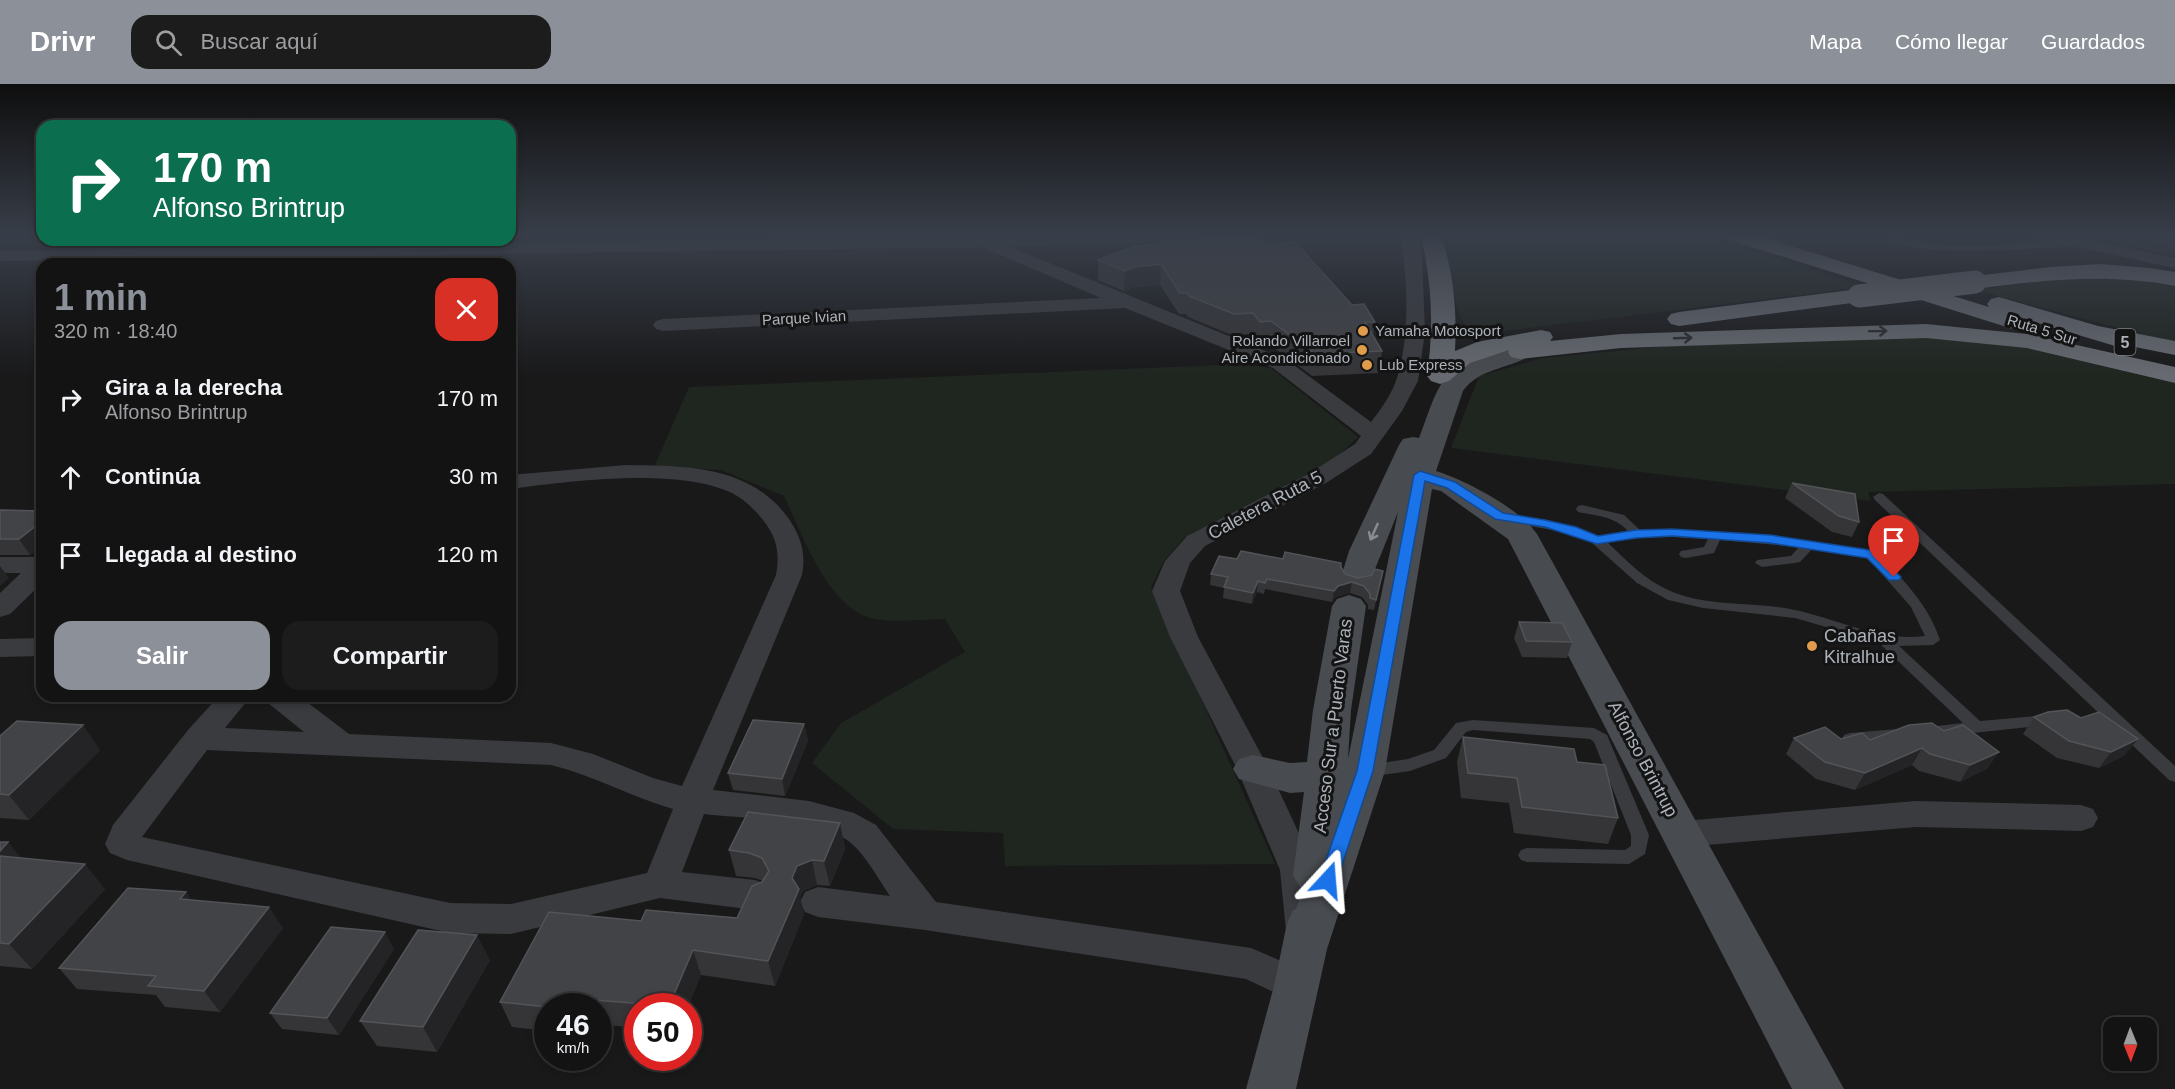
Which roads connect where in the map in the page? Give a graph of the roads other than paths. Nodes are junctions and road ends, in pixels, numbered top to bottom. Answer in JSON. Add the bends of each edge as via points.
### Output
{"nodes":[{"id":1,"x":1079,"y":283,"type":"edge"},
{"id":2,"x":1414,"y":283,"type":"edge"},
{"id":3,"x":1441,"y":283,"type":"edge"},
{"id":4,"x":1887,"y":283,"type":"edge"},
{"id":5,"x":1929,"y":283,"type":"edge"},
{"id":6,"x":1968,"y":283,"type":"edge"},
{"id":7,"x":1125,"y":302,"type":"junction"},
{"id":8,"x":663,"y":325,"type":"dead end"},
{"id":9,"x":2075,"y":327,"type":"junction"},
{"id":10,"x":1567,"y":333,"type":"junction"},
{"id":11,"x":2175,"y":348,"type":"edge"},
{"id":12,"x":1520,"y":352,"type":"junction"},
{"id":13,"x":2175,"y":357,"type":"edge"},
{"id":14,"x":2175,"y":373,"type":"edge"},
{"id":15,"x":1440,"y":376,"type":"junction"},
{"id":16,"x":1373,"y":434,"type":"junction"},
{"id":17,"x":1420,"y":475,"type":"junction"},
{"id":18,"x":516,"y":482,"type":"edge"},
{"id":19,"x":1879,"y":497,"type":"dead end"},
{"id":20,"x":1582,"y":509,"type":"dead end"},
{"id":21,"x":1500,"y":517,"type":"junction"},
{"id":22,"x":1636,"y":534,"type":"junction"},
{"id":23,"x":1716,"y":535,"type":"junction"},
{"id":24,"x":1597,"y":540,"type":"junction"},
{"id":25,"x":1899,"y":541,"type":"dead end"},
{"id":26,"x":1809,"y":545,"type":"junction"},
{"id":27,"x":1686,"y":554,"type":"dead end"},
{"id":28,"x":1871,"y":554,"type":"junction"},
{"id":29,"x":1762,"y":563,"type":"dead end"},
{"id":30,"x":0,"y":565,"type":"edge"},
{"id":31,"x":36,"y":567,"type":"edge"},
{"id":32,"x":36,"y":573,"type":"edge"},
{"id":33,"x":0,"y":608,"type":"edge"},
{"id":34,"x":1881,"y":638,"type":"junction"},
{"id":35,"x":36,"y":647,"type":"edge"},
{"id":36,"x":0,"y":648,"type":"edge"},
{"id":37,"x":231,"y":702,"type":"edge"},
{"id":38,"x":287,"y":702,"type":"edge"},
{"id":39,"x":2069,"y":718,"type":"edge"},
{"id":40,"x":1977,"y":727,"type":"junction"},
{"id":41,"x":199,"y":738,"type":"junction"},
{"id":42,"x":1835,"y":741,"type":"edge"},
{"id":43,"x":340,"y":743,"type":"junction"},
{"id":44,"x":1252,"y":769,"type":"junction"},
{"id":45,"x":1346,"y":774,"type":"junction"},
{"id":46,"x":2175,"y":776,"type":"edge"},
{"id":47,"x":693,"y":799,"type":"junction"},
{"id":48,"x":2081,"y":818,"type":"dead end"},
{"id":49,"x":1683,"y":834,"type":"junction"},
{"id":50,"x":1527,"y":855,"type":"dead end"},
{"id":51,"x":660,"y":884,"type":"junction"},
{"id":52,"x":755,"y":895,"type":"edge"},
{"id":53,"x":818,"y":902,"type":"dead end"},
{"id":54,"x":925,"y":915,"type":"junction"},
{"id":55,"x":1302,"y":965,"type":"junction"},
{"id":56,"x":1271,"y":1089,"type":"edge"},
{"id":57,"x":1819,"y":1089,"type":"edge"}],
"edges":[{"from":1,"to":7,"type":"street"},
{"from":2,"to":16,"type":"street","name":"Caletera Ruta 5","via":[[1415,332],[1407,381]]},
{"from":3,"to":15,"type":"highway","via":[[1444,346]]},
{"from":4,"to":14,"type":"highway","name":"Ruta 5 Sur","number":"5"},
{"from":5,"to":9,"type":"highway","name":"Ruta 5 Sur","number":"5"},
{"from":6,"to":10,"type":"highway","bridge":true},
{"from":7,"to":8,"type":"street","name":"Parque Ivian"},
{"from":7,"to":16,"type":"street","via":[[1280,364]]},
{"from":9,"to":11,"type":"highway"},
{"from":9,"to":13,"type":"highway","name":"Ruta 5 Sur","number":"5"},
{"from":10,"to":12,"type":"highway"},
{"from":10,"to":15,"type":"highway","via":[[1463,354]]},
{"from":12,"to":14,"type":"highway","one_way":true,"via":[[1621,341],[1926,331],[2027,341]]},
{"from":12,"to":17,"type":"main road","name":"Acceso Sur a Puerto Varas","via":[[1461,375],[1450,391]]},
{"from":15,"to":45,"type":"main road","name":"Acceso Sur a Puerto Varas","one_way":true,"via":[[1365,551],[1353,591],[1332,710]]},
{"from":16,"to":44,"type":"street","name":"Caletera Ruta 5","via":[[1363,449],[1318,478],[1196,541],[1178,561],[1166,591],[1184,637]]},
{"from":17,"to":21,"type":"main road","name":"Alfonso Brintrup","via":[[1451,485]]},
{"from":17,"to":45,"type":"main road","name":"Acceso Sur a Puerto Varas"},
{"from":18,"to":47,"type":"street","via":[[630,473],[700,477],[745,490],[783,528],[792,552],[789,575]]},
{"from":19,"to":46,"type":"lane"},
{"from":20,"to":22,"type":"lane","via":[[1615,515],[1630,523]]},
{"from":21,"to":24,"type":"lane","via":[[1545,523]]},
{"from":21,"to":49,"type":"main road","name":"Alfonso Brintrup","via":[[1521,534],[1531,551]]},
{"from":22,"to":23,"type":"lane"},
{"from":22,"to":24,"type":"lane"},
{"from":23,"to":26,"type":"lane"},
{"from":23,"to":27,"type":"lane","via":[[1709,550]]},
{"from":24,"to":34,"type":"lane","via":[[1645,583],[1673,596],[1714,606],[1793,614]]},
{"from":25,"to":28,"type":"lane"},
{"from":26,"to":28,"type":"lane"},
{"from":26,"to":29,"type":"lane","via":[[1795,559]]},
{"from":28,"to":34,"type":"lane","via":[[1913,603],[1933,640],[1918,644]]},
{"from":30,"to":31,"type":"street"},
{"from":32,"to":33,"type":"street"},
{"from":34,"to":40,"type":"lane"},
{"from":35,"to":36,"type":"street"},
{"from":37,"to":41,"type":"street"},
{"from":38,"to":43,"type":"street"},
{"from":39,"to":40,"type":"lane"},
{"from":40,"to":42,"type":"lane"},
{"from":41,"to":43,"type":"street"},
{"from":41,"to":51,"type":"street","via":[[125,834],[122,844],[127,848],[472,920],[511,919]]},
{"from":43,"to":47,"type":"street","via":[[551,754],[648,789]]},
{"from":44,"to":45,"type":"main road","via":[[1290,778]]},
{"from":44,"to":55,"type":"street","name":"Caletera Ruta 5","via":[[1298,870]]},
{"from":45,"to":50,"type":"lane","via":[[1410,765],[1440,754],[1461,727],[1473,725],[1594,734],[1601,739],[1640,835],[1639,849],[1629,857]]},
{"from":45,"to":55,"type":"main road","name":"Acceso Sur a Puerto Varas"},
{"from":47,"to":51,"type":"street"},
{"from":47,"to":54,"type":"street","via":[[814,814],[854,828],[871,841]]},
{"from":48,"to":49,"type":"street","via":[[1916,814]]},
{"from":49,"to":57,"type":"main road","name":"Alfonso Brintrup"},
{"from":51,"to":52,"type":"street"},
{"from":53,"to":54,"type":"street"},
{"from":54,"to":55,"type":"street","via":[[1251,964]]},
{"from":55,"to":56,"type":"main road","name":"Acceso Sur a Puerto Varas"}]}
